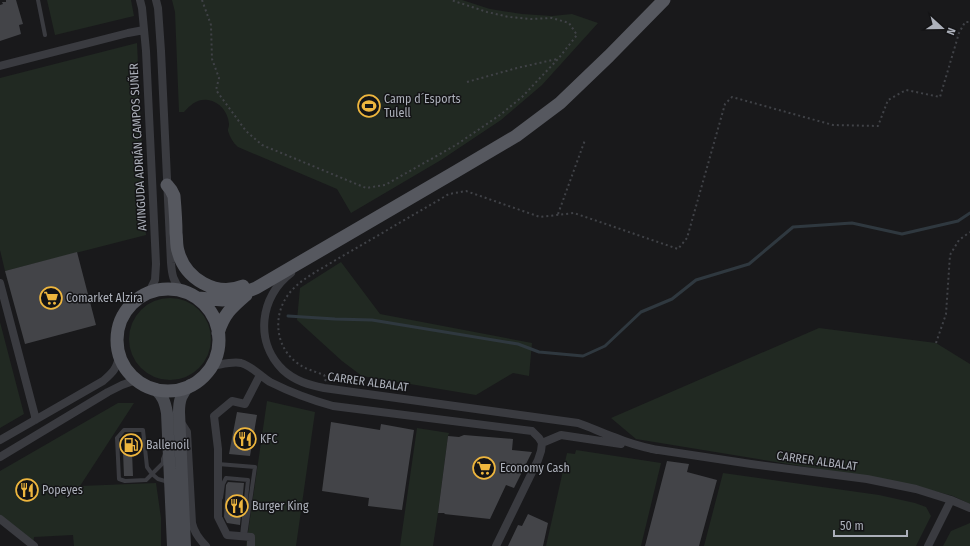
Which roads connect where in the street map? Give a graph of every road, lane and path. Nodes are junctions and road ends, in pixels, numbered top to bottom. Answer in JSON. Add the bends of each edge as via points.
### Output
{"nodes":[{"id":1,"x":38,"y":0,"type":"edge"},
{"id":2,"x":140,"y":0,"type":"edge"},
{"id":3,"x":156,"y":0,"type":"edge"},
{"id":4,"x":202,"y":0,"type":"edge"},
{"id":5,"x":451,"y":0,"type":"edge"},
{"id":6,"x":664,"y":0,"type":"edge"},
{"id":7,"x":970,"y":22,"type":"edge"},
{"id":8,"x":144,"y":30,"type":"junction"},
{"id":9,"x":45,"y":35,"type":"dead end"},
{"id":10,"x":558,"y":59,"type":"junction"},
{"id":11,"x":0,"y":66,"type":"edge"},
{"id":12,"x":467,"y":82,"type":"dead end"},
{"id":13,"x":585,"y":140,"type":"dead end"},
{"id":14,"x":167,"y":185,"type":"junction"},
{"id":15,"x":558,"y":215,"type":"junction"},
{"id":16,"x":373,"y":220,"type":"junction"},
{"id":17,"x":970,"y":232,"type":"edge"},
{"id":18,"x":327,"y":246,"type":"junction"},
{"id":19,"x":0,"y":283,"type":"edge"},
{"id":20,"x":256,"y":288,"type":"junction"},
{"id":21,"x":181,"y":290,"type":"junction"},
{"id":22,"x":149,"y":292,"type":"junction"},
{"id":23,"x":198,"y":298,"type":"junction"},
{"id":24,"x":218,"y":333,"type":"junction"},
{"id":25,"x":936,"y":343,"type":"dead end"},
{"id":26,"x":120,"y":356,"type":"junction"},
{"id":27,"x":211,"y":366,"type":"junction"},
{"id":28,"x":260,"y":375,"type":"junction"},
{"id":29,"x":136,"y":380,"type":"junction"},
{"id":30,"x":190,"y":386,"type":"junction"},
{"id":31,"x":324,"y":388,"type":"junction"},
{"id":32,"x":155,"y":389,"type":"junction"},
{"id":33,"x":35,"y":420,"type":"junction"},
{"id":34,"x":179,"y":420,"type":"junction"},
{"id":35,"x":0,"y":440,"type":"edge"},
{"id":36,"x":542,"y":443,"type":"junction"},
{"id":37,"x":168,"y":446,"type":"junction"},
{"id":38,"x":657,"y":450,"type":"junction"},
{"id":39,"x":0,"y":457,"type":"edge"},
{"id":40,"x":218,"y":464,"type":"junction"},
{"id":41,"x":152,"y":474,"type":"junction"},
{"id":42,"x":170,"y":486,"type":"junction"},
{"id":43,"x":951,"y":500,"type":"junction"},
{"id":44,"x":218,"y":506,"type":"junction"},
{"id":45,"x":970,"y":508,"type":"edge"},
{"id":46,"x":0,"y":519,"type":"edge"},
{"id":47,"x":243,"y":537,"type":"junction"},
{"id":48,"x":34,"y":546,"type":"edge"},
{"id":49,"x":173,"y":546,"type":"edge"},
{"id":50,"x":185,"y":546,"type":"edge"},
{"id":51,"x":206,"y":546,"type":"edge"},
{"id":52,"x":251,"y":546,"type":"edge"},
{"id":53,"x":496,"y":546,"type":"edge"},
{"id":54,"x":928,"y":546,"type":"edge"}],
"edges":[{"from":1,"to":9,"type":"lane"},
{"from":2,"to":8,"type":"street","name":"AVINGUDA ADRIÁN CAMPOS SUÑER"},
{"from":3,"to":14,"type":"street"},
{"from":4,"to":10,"type":"path","via":[[211,25],[212,59],[219,78],[216,90],[246,131],[262,145],[366,188],[385,185],[456,145],[522,97]]},
{"from":5,"to":10,"type":"path","via":[[509,17],[552,18],[569,23],[577,35]]},
{"from":6,"to":16,"type":"main road","via":[[560,104],[516,136]]},
{"from":7,"to":15,"type":"path","via":[[966,22],[958,33],[940,97],[906,90],[888,100],[878,126],[833,125],[732,97],[725,104],[687,238],[678,249],[574,213]]},
{"from":8,"to":11,"type":"street"},
{"from":8,"to":22,"type":"street","name":"AVINGUDA ADRIÁN CAMPOS SUÑER","via":[[156,264],[155,280]]},
{"from":10,"to":12,"type":"path"},
{"from":13,"to":15,"type":"path"},
{"from":14,"to":18,"type":"main road","via":[[174,196],[180,258],[194,277],[208,286],[227,290],[238,288],[285,263]]},
{"from":14,"to":21,"type":"street","via":[[170,263],[174,280]]},
{"from":15,"to":31,"type":"path","via":[[540,217],[466,191],[450,194],[304,279],[289,294],[281,307],[278,319],[279,338],[294,361],[324,375]]},
{"from":16,"to":18,"type":"main road"},
{"from":16,"to":31,"type":"street","name":"CARRER ALBALAT","via":[[287,276],[276,288],[266,307],[264,332],[269,350],[276,361],[294,379]]},
{"from":17,"to":25,"type":"path","via":[[959,240],[950,255],[946,314]]},
{"from":18,"to":20,"type":"main road"},
{"from":19,"to":33,"type":"street"},
{"from":20,"to":23,"type":"main road","via":[[223,300]]},
{"from":20,"to":24,"type":"main road","via":[[226,314]]},
{"from":21,"to":22,"type":"main road"},
{"from":21,"to":23,"type":"main road"},
{"from":22,"to":26,"type":"main road","via":[[136,300],[125,312],[119,326],[117,341]]},
{"from":23,"to":24,"type":"main road","via":[[209,310]]},
{"from":24,"to":27,"type":"main road","via":[[216,356]]},
{"from":26,"to":29,"type":"main road","via":[[126,369]]},
{"from":26,"to":33,"type":"street","via":[[113,372],[103,382]]},
{"from":27,"to":28,"type":"street","via":[[240,363]]},
{"from":27,"to":30,"type":"main road"},
{"from":28,"to":36,"type":"street","via":[[287,390],[333,406],[532,432]]},
{"from":28,"to":40,"type":"street","via":[[245,404],[232,401],[214,416]]},
{"from":29,"to":32,"type":"main road"},
{"from":29,"to":39,"type":"street","via":[[108,392]]},
{"from":30,"to":32,"type":"main road","via":[[179,389]]},
{"from":30,"to":34,"type":"main road","via":[[181,396]]},
{"from":31,"to":38,"type":"street","name":"CARRER ALBALAT","via":[[572,422]]},
{"from":32,"to":37,"type":"main road","via":[[166,404]]},
{"from":33,"to":35,"type":"street"},
{"from":34,"to":50,"type":"main road"},
{"from":34,"to":51,"type":"street","via":[[187,432],[192,523],[198,537]]},
{"from":36,"to":38,"type":"street","name":"CARRER ALBALAT","via":[[561,435]]},
{"from":36,"to":53,"type":"street","via":[[538,460]]},
{"from":37,"to":41,"type":"lane","via":[[163,463]]},
{"from":37,"to":42,"type":"main road"},
{"from":38,"to":43,"type":"street","name":"CARRER ALBALAT","via":[[867,479],[916,489]]},
{"from":40,"to":44,"type":"street"},
{"from":40,"to":47,"type":"lane","via":[[255,467]]},
{"from":41,"to":41,"type":"lane","via":[[147,467],[143,430],[124,430],[118,438],[119,479],[125,482],[146,480]]},
{"from":41,"to":42,"type":"lane"},
{"from":42,"to":49,"type":"main road"},
{"from":43,"to":45,"type":"street","name":"CARRER ALBALAT"},
{"from":43,"to":54,"type":"street"},
{"from":44,"to":47,"type":"street","via":[[218,517],[227,535]]},
{"from":44,"to":47,"type":"lane","via":[[226,478],[248,480]]},
{"from":46,"to":48,"type":"street"},
{"from":47,"to":52,"type":"street","via":[[251,537]]}]}
